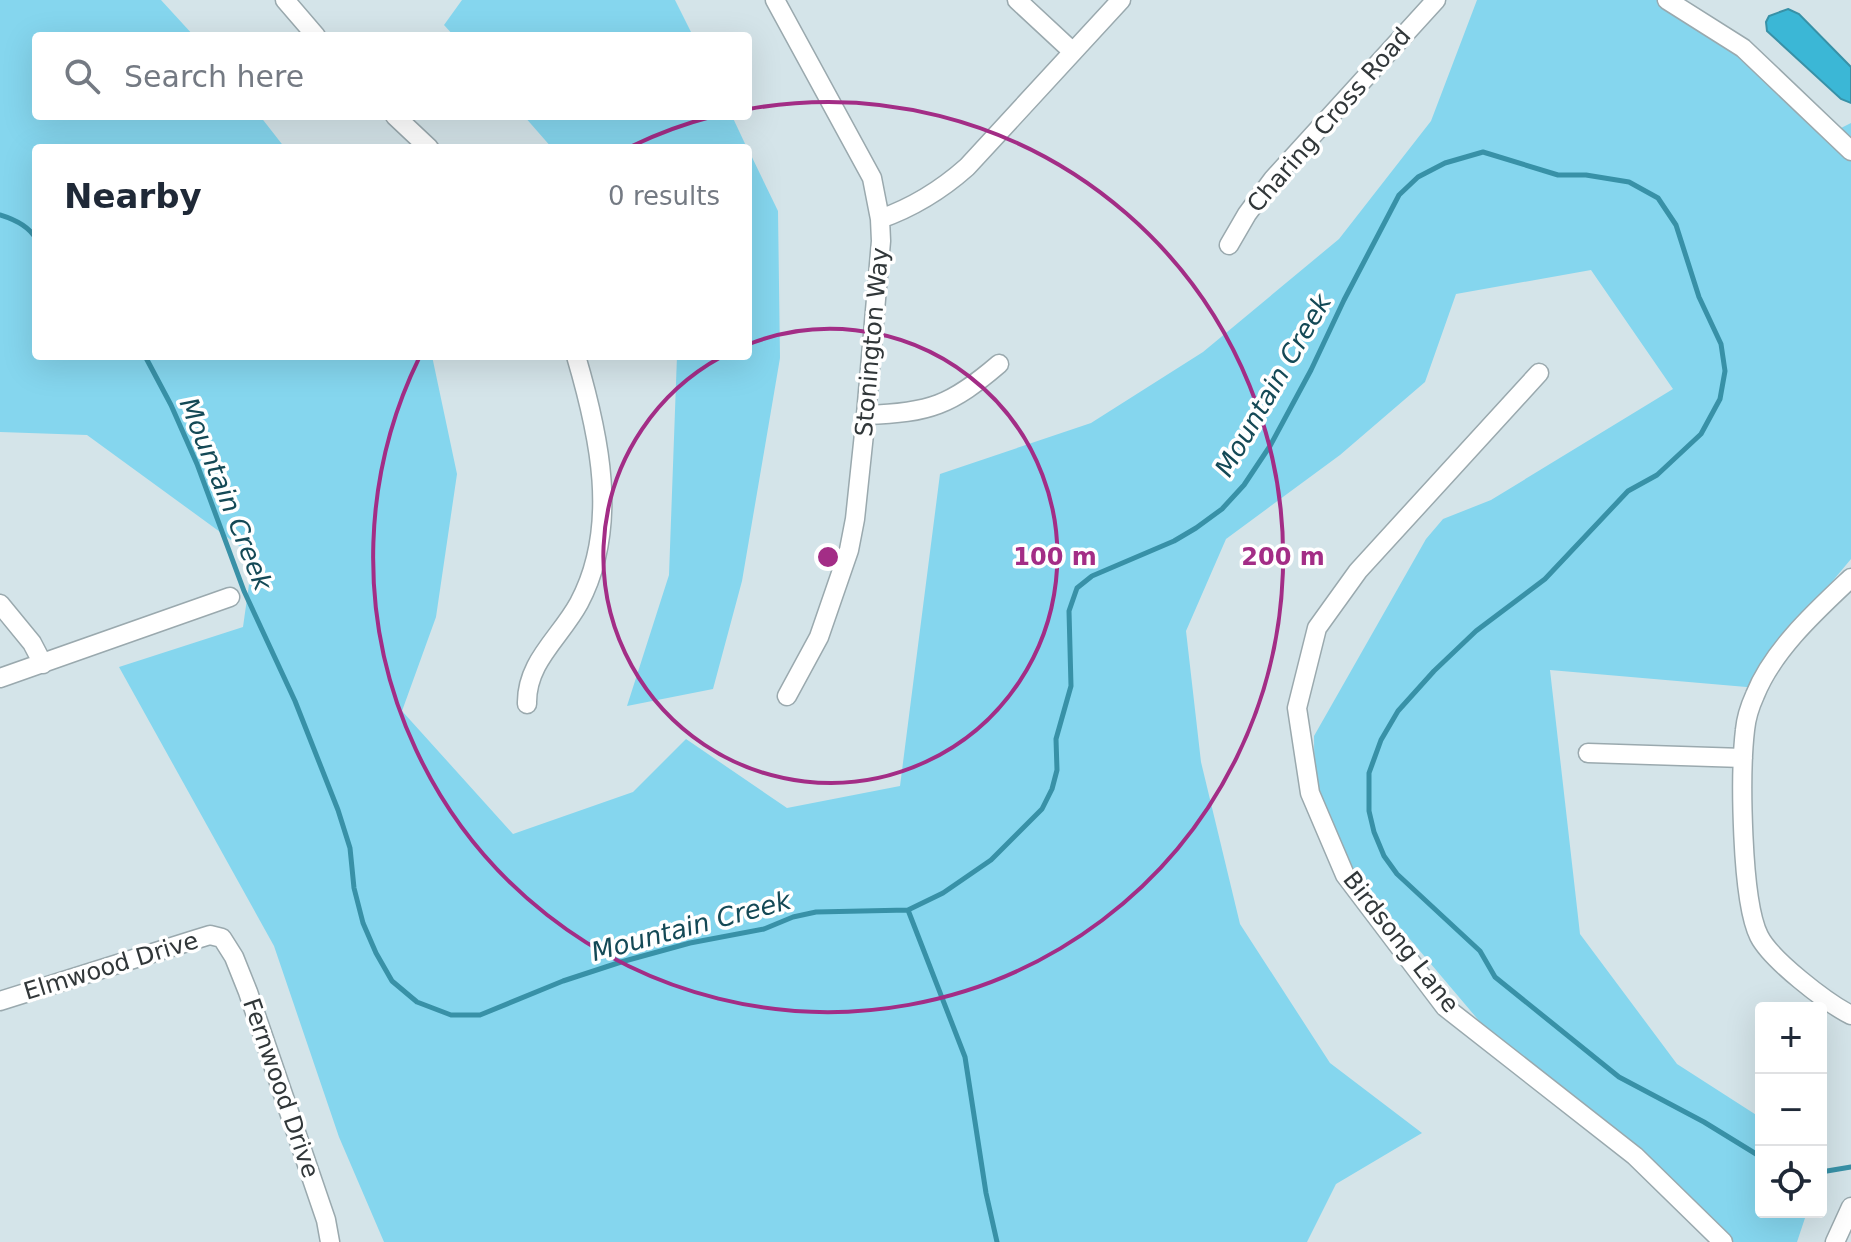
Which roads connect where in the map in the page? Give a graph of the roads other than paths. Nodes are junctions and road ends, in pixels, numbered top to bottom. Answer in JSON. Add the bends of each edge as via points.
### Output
{"nodes":[{"id":1,"x":285,"y":0,"type":"edge"},
{"id":2,"x":775,"y":0,"type":"edge"},
{"id":3,"x":1017,"y":0,"type":"edge"},
{"id":4,"x":1121,"y":0,"type":"edge"},
{"id":5,"x":1436,"y":0,"type":"edge"},
{"id":6,"x":1667,"y":0,"type":"edge"},
{"id":7,"x":313,"y":32,"type":"edge"},
{"id":8,"x":1073,"y":52,"type":"junction"},
{"id":9,"x":399,"y":120,"type":"edge"},
{"id":10,"x":425,"y":144,"type":"edge"},
{"id":11,"x":1851,"y":151,"type":"edge"},
{"id":12,"x":880,"y":219,"type":"junction"},
{"id":13,"x":1229,"y":245,"type":"dead end"},
{"id":14,"x":577,"y":360,"type":"edge"},
{"id":15,"x":999,"y":364,"type":"dead end"},
{"id":16,"x":1539,"y":373,"type":"dead end"},
{"id":17,"x":866,"y":415,"type":"junction"},
{"id":18,"x":1851,"y":578,"type":"edge"},
{"id":19,"x":230,"y":597,"type":"dead end"},
{"id":20,"x":0,"y":604,"type":"edge"},
{"id":21,"x":43,"y":664,"type":"junction"},
{"id":22,"x":0,"y":678,"type":"edge"},
{"id":23,"x":787,"y":696,"type":"dead end"},
{"id":24,"x":527,"y":704,"type":"dead end"},
{"id":25,"x":1588,"y":753,"type":"dead end"},
{"id":26,"x":1743,"y":758,"type":"junction"},
{"id":27,"x":222,"y":938,"type":"joint"},
{"id":28,"x":0,"y":1001,"type":"edge"},
{"id":29,"x":1851,"y":1015,"type":"edge"},
{"id":30,"x":1850,"y":1213,"type":"edge"},
{"id":31,"x":330,"y":1242,"type":"edge"},
{"id":32,"x":1723,"y":1242,"type":"edge"},
{"id":33,"x":1835,"y":1242,"type":"edge"}],
"edges":[{"from":1,"to":7,"type":"street"},
{"from":2,"to":12,"type":"street","name":"Stonington Way","via":[[872,178]]},
{"from":3,"to":8,"type":"street"},
{"from":4,"to":8,"type":"street"},
{"from":5,"to":13,"type":"street","name":"Charing Cross Road","via":[[1273,179]]},
{"from":6,"to":11,"type":"street","via":[[1743,48]]},
{"from":8,"to":12,"type":"street","via":[[946,186]]},
{"from":9,"to":10,"type":"street"},
{"from":12,"to":17,"type":"street","name":"Stonington Way"},
{"from":14,"to":24,"type":"street","via":[[599,456],[598,547],[579,603],[535,666]]},
{"from":15,"to":17,"type":"street","via":[[948,402],[902,414]]},
{"from":16,"to":32,"type":"street","name":"Birdsong Lane","via":[[1358,571],[1317,628],[1297,708],[1310,793],[1345,875],[1445,1007],[1635,1156]]},
{"from":17,"to":23,"type":"street","name":"Stonington Way","via":[[855,519],[842,579]]},
{"from":18,"to":26,"type":"street","via":[[1797,633],[1763,679],[1747,719]]},
{"from":19,"to":21,"type":"street"},
{"from":20,"to":21,"type":"street"},
{"from":21,"to":22,"type":"street"},
{"from":25,"to":26,"type":"street"},
{"from":26,"to":29,"type":"street","via":[[1748,885],[1756,928],[1775,957]]},
{"from":27,"to":28,"type":"street","name":"Elmwood Drive","via":[[210,935]]},
{"from":27,"to":31,"type":"street","name":"Fernwood Drive","via":[[248,992]]},
{"from":30,"to":33,"type":"street"}]}
